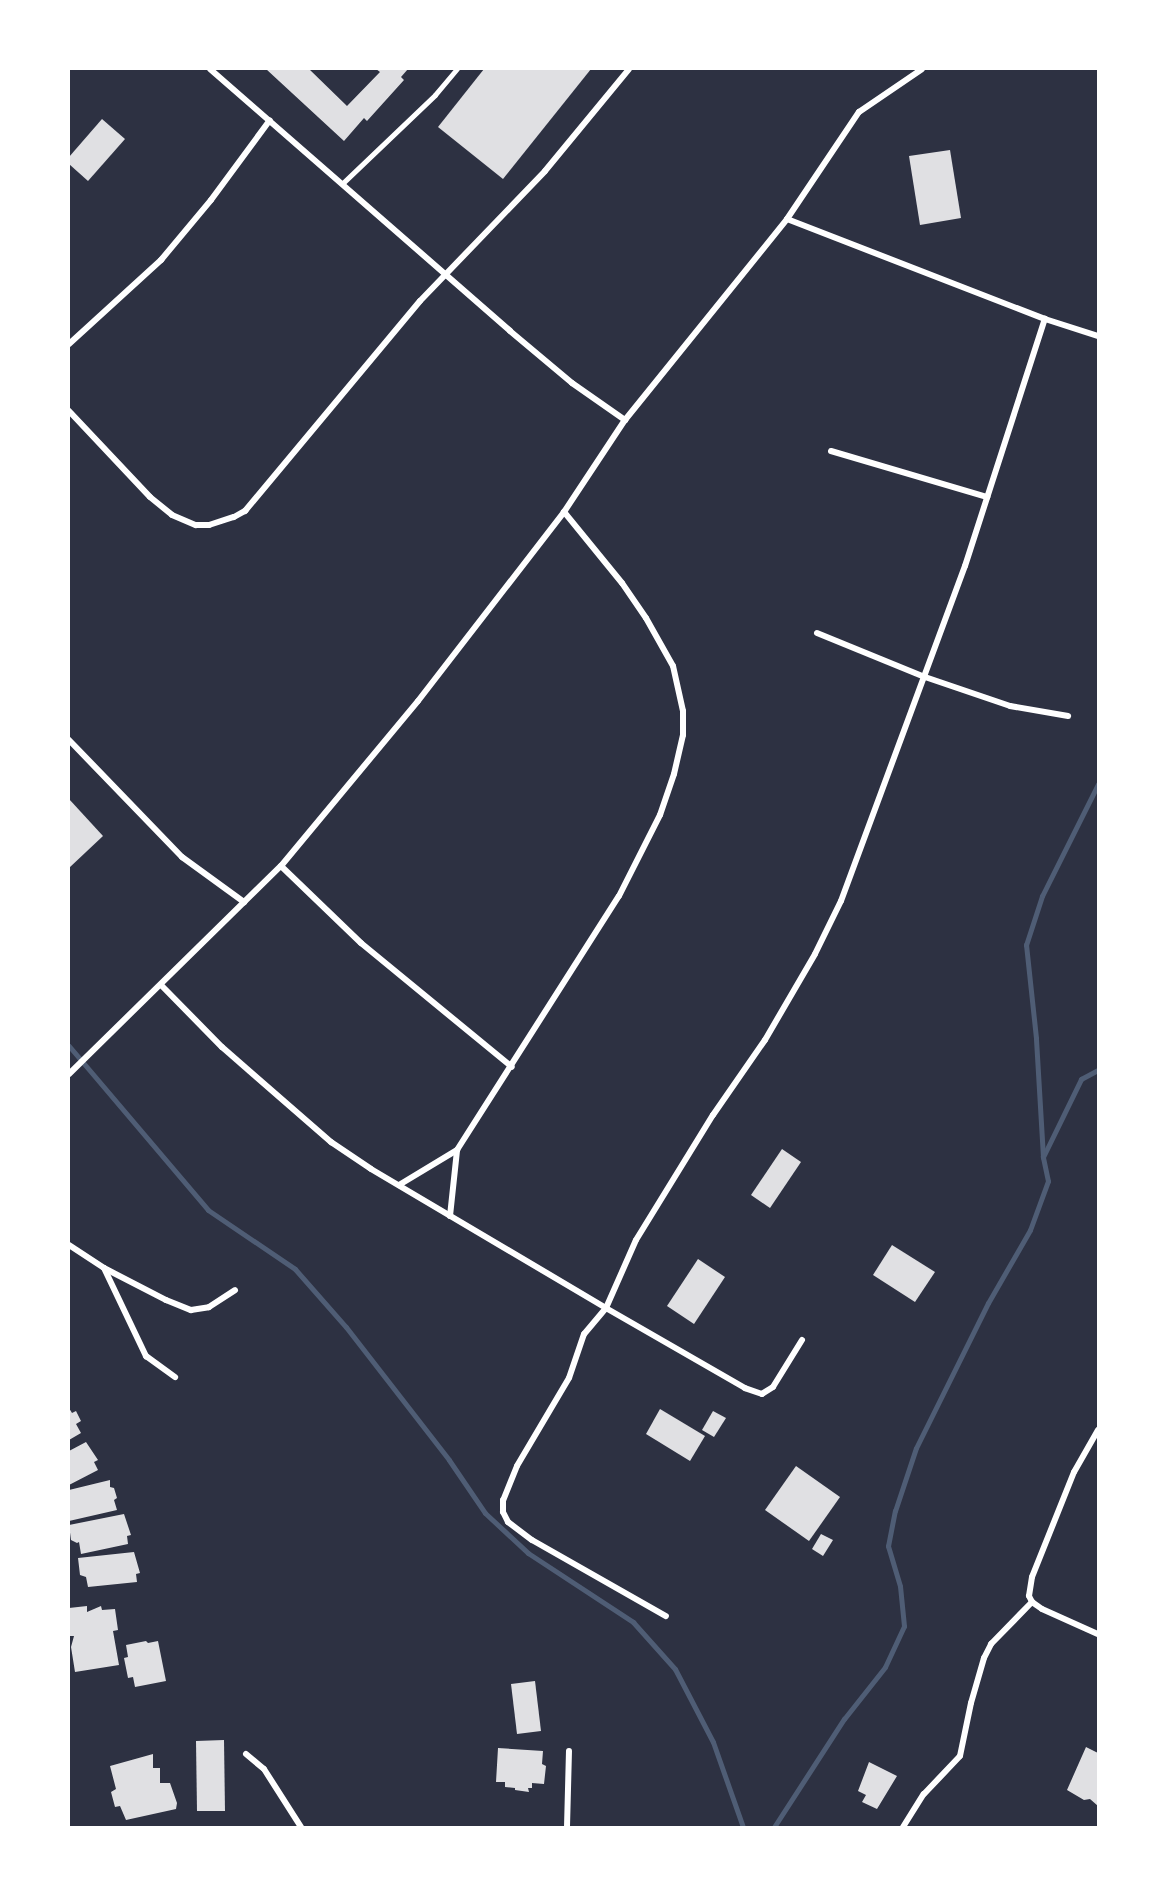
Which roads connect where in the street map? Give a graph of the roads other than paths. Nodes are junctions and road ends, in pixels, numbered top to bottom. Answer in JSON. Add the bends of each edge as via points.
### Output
{"nodes":[{"id":1,"x":210,"y":69,"type":"edge"},
{"id":2,"x":457,"y":69,"type":"edge"},
{"id":3,"x":628,"y":69,"type":"edge"},
{"id":4,"x":922,"y":69,"type":"edge"},
{"id":5,"x":270,"y":120,"type":"junction"},
{"id":6,"x":343,"y":183,"type":"junction"},
{"id":7,"x":787,"y":219,"type":"junction"},
{"id":8,"x":446,"y":274,"type":"junction"},
{"id":9,"x":1045,"y":319,"type":"junction"},
{"id":10,"x":1098,"y":336,"type":"edge"},
{"id":11,"x":69,"y":344,"type":"edge"},
{"id":12,"x":69,"y":411,"type":"edge"},
{"id":13,"x":625,"y":420,"type":"junction"},
{"id":14,"x":831,"y":451,"type":"dead end"},
{"id":15,"x":987,"y":497,"type":"junction"},
{"id":16,"x":564,"y":512,"type":"junction"},
{"id":17,"x":817,"y":633,"type":"dead end"},
{"id":18,"x":926,"y":676,"type":"junction"},
{"id":19,"x":1068,"y":716,"type":"dead end"},
{"id":20,"x":69,"y":740,"type":"edge"},
{"id":21,"x":280,"y":866,"type":"junction"},
{"id":22,"x":244,"y":902,"type":"junction"},
{"id":23,"x":161,"y":985,"type":"junction"},
{"id":24,"x":512,"y":1066,"type":"junction"},
{"id":25,"x":69,"y":1074,"type":"edge"},
{"id":26,"x":457,"y":1150,"type":"junction"},
{"id":27,"x":399,"y":1185,"type":"junction"},
{"id":28,"x":450,"y":1216,"type":"junction"},
{"id":29,"x":69,"y":1245,"type":"edge"},
{"id":30,"x":104,"y":1268,"type":"junction"},
{"id":31,"x":235,"y":1290,"type":"dead end"},
{"id":32,"x":606,"y":1308,"type":"junction"},
{"id":33,"x":801,"y":1340,"type":"dead end"},
{"id":34,"x":175,"y":1377,"type":"dead end"},
{"id":35,"x":1098,"y":1430,"type":"edge"},
{"id":36,"x":1032,"y":1602,"type":"junction"},
{"id":37,"x":666,"y":1616,"type":"dead end"},
{"id":38,"x":1098,"y":1634,"type":"edge"},
{"id":39,"x":569,"y":1752,"type":"dead end"},
{"id":40,"x":246,"y":1754,"type":"dead end"},
{"id":41,"x":301,"y":1827,"type":"edge"},
{"id":42,"x":567,"y":1827,"type":"edge"},
{"id":43,"x":903,"y":1827,"type":"edge"}],
"edges":[{"from":1,"to":5,"type":"street"},
{"from":2,"to":6,"type":"lane"},
{"from":3,"to":8,"type":"street","via":[[545,171]]},
{"from":4,"to":7,"type":"street","via":[[859,112]]},
{"from":5,"to":6,"type":"street"},
{"from":5,"to":11,"type":"street","via":[[161,260]]},
{"from":6,"to":8,"type":"street"},
{"from":7,"to":9,"type":"street"},
{"from":7,"to":13,"type":"street"},
{"from":8,"to":12,"type":"street","via":[[245,511],[234,517],[196,525],[172,515]]},
{"from":8,"to":13,"type":"street","via":[[572,383]]},
{"from":9,"to":10,"type":"street"},
{"from":9,"to":15,"type":"street"},
{"from":13,"to":16,"type":"street"},
{"from":14,"to":15,"type":"street"},
{"from":15,"to":18,"type":"street"},
{"from":16,"to":21,"type":"street","via":[[418,701]]},
{"from":16,"to":24,"type":"street","via":[[622,583],[664,649],[680,693],[683,735],[660,815],[639,859]]},
{"from":17,"to":18,"type":"street"},
{"from":18,"to":19,"type":"street","via":[[1010,706]]},
{"from":18,"to":32,"type":"street","via":[[845,890],[815,954],[765,1040],[652,1213]]},
{"from":20,"to":22,"type":"street","via":[[182,857]]},
{"from":21,"to":22,"type":"street"},
{"from":21,"to":24,"type":"street","via":[[361,943]]},
{"from":22,"to":23,"type":"street"},
{"from":23,"to":25,"type":"street"},
{"from":23,"to":27,"type":"street","via":[[222,1047],[323,1135]]},
{"from":24,"to":26,"type":"street"},
{"from":26,"to":27,"type":"street"},
{"from":26,"to":28,"type":"street"},
{"from":27,"to":28,"type":"street"},
{"from":28,"to":32,"type":"street"},
{"from":29,"to":30,"type":"street"},
{"from":30,"to":31,"type":"street","via":[[191,1310],[209,1307]]},
{"from":30,"to":34,"type":"street","via":[[146,1356]]},
{"from":32,"to":33,"type":"street","via":[[762,1394],[773,1387]]},
{"from":32,"to":37,"type":"street","via":[[584,1334],[569,1378],[517,1466],[503,1512],[508,1522],[532,1540]]},
{"from":35,"to":36,"type":"street","via":[[1074,1472],[1032,1577]]},
{"from":36,"to":38,"type":"street"},
{"from":36,"to":43,"type":"street","via":[[991,1644],[977,1681],[960,1756],[924,1794]]},
{"from":39,"to":42,"type":"street"},
{"from":40,"to":41,"type":"street","via":[[264,1769]]}]}
